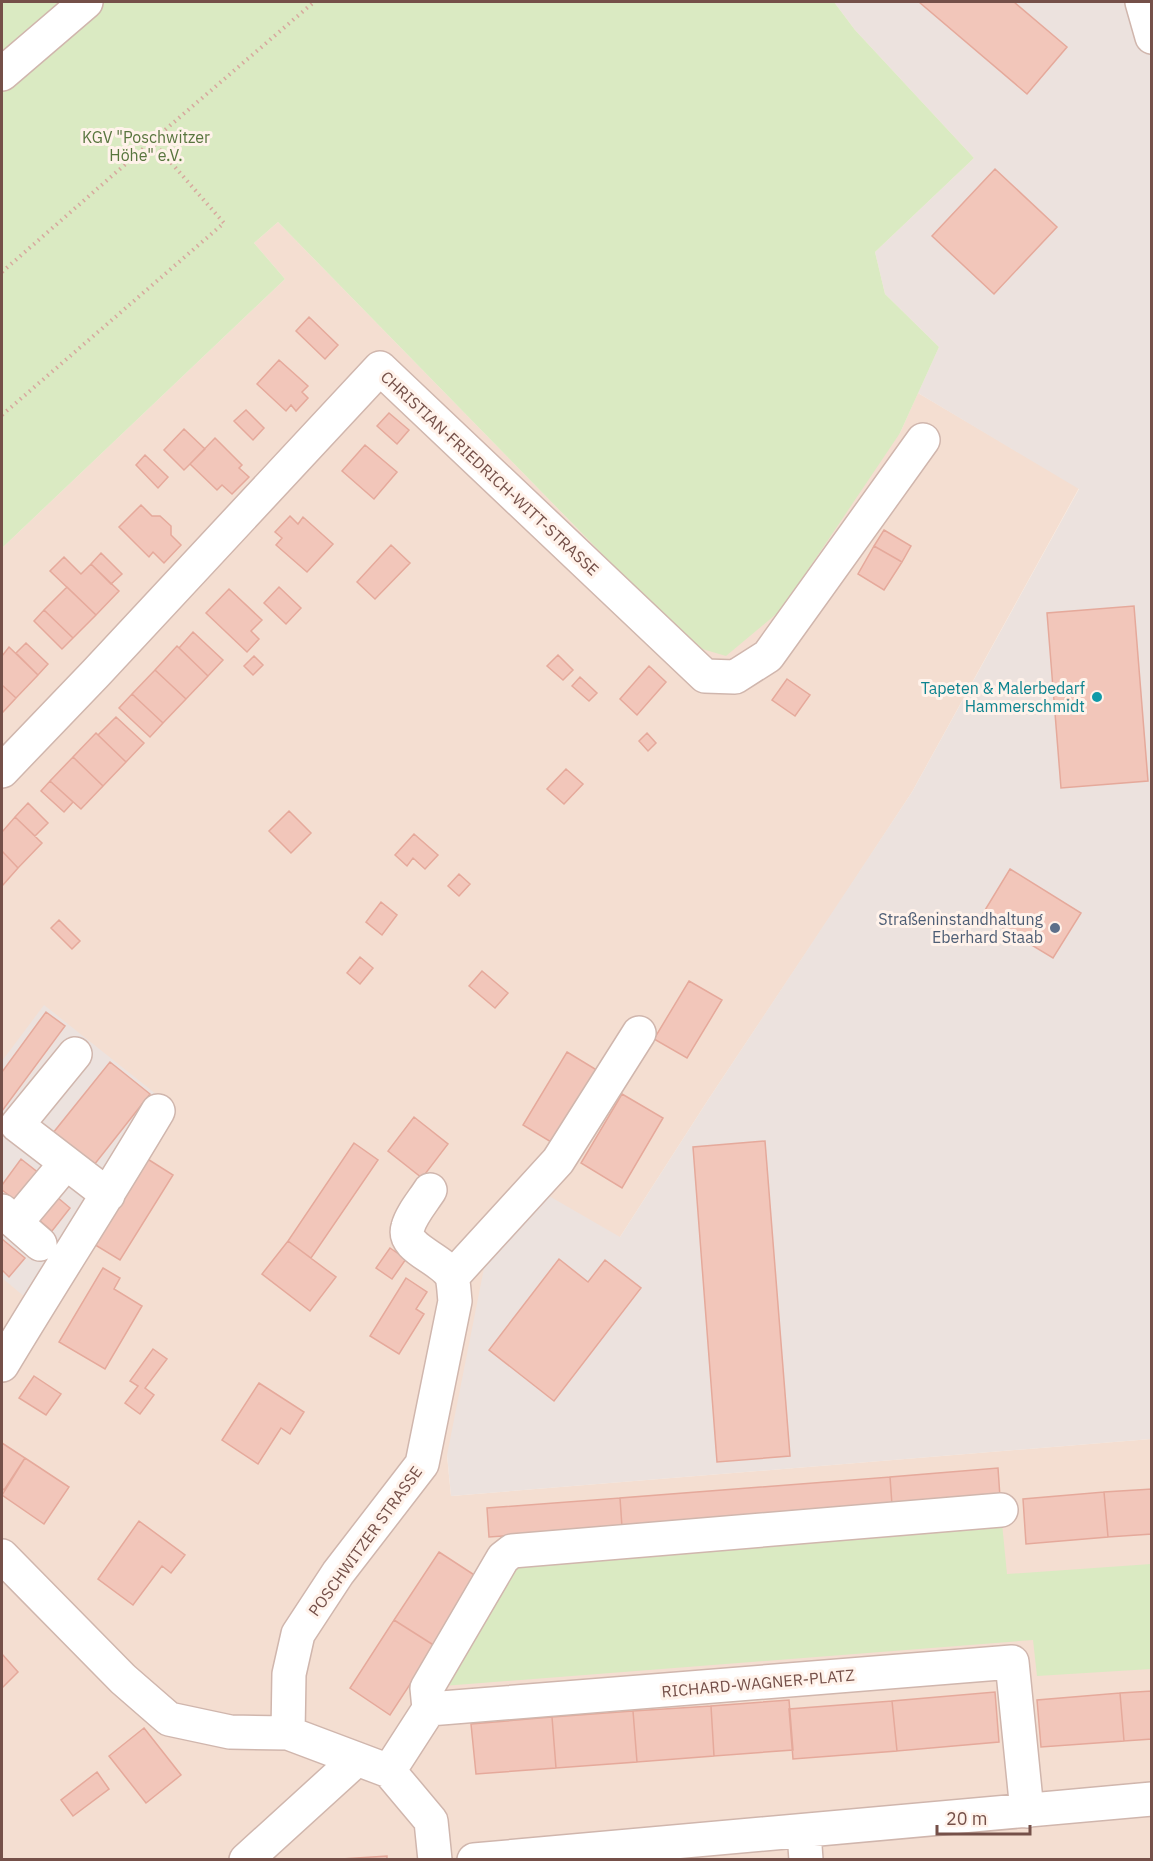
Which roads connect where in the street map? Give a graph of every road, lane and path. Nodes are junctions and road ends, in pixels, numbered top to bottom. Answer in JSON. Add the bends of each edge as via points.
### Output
{"nodes":[{"id":1,"x":86,"y":2,"type":"edge"},
{"id":2,"x":314,"y":2,"type":"edge"},
{"id":3,"x":1142,"y":2,"type":"edge"},
{"id":4,"x":1152,"y":37,"type":"edge"},
{"id":5,"x":2,"y":74,"type":"edge"},
{"id":6,"x":152,"y":141,"type":"junction"},
{"id":7,"x":2,"y":272,"type":"edge"},
{"id":8,"x":2,"y":415,"type":"edge"},
{"id":9,"x":923,"y":440,"type":"dead end"},
{"id":10,"x":2,"y":771,"type":"edge"},
{"id":11,"x":639,"y":1033,"type":"dead end"},
{"id":12,"x":75,"y":1054,"type":"dead end"},
{"id":13,"x":158,"y":1111,"type":"dead end"},
{"id":14,"x":9,"y":1135,"type":"edge"},
{"id":15,"x":66,"y":1163,"type":"junction"},
{"id":16,"x":430,"y":1191,"type":"dead end"},
{"id":17,"x":108,"y":1195,"type":"junction"},
{"id":18,"x":19,"y":1226,"type":"edge"},
{"id":19,"x":452,"y":1277,"type":"junction"},
{"id":20,"x":2,"y":1365,"type":"edge"},
{"id":21,"x":1001,"y":1510,"type":"dead end"},
{"id":22,"x":2,"y":1556,"type":"edge"},
{"id":23,"x":429,"y":1709,"type":"junction"},
{"id":24,"x":288,"y":1733,"type":"junction"},
{"id":25,"x":357,"y":1759,"type":"junction"},
{"id":26,"x":389,"y":1771,"type":"junction"},
{"id":27,"x":1152,"y":1799,"type":"edge"},
{"id":28,"x":1028,"y":1811,"type":"junction"},
{"id":29,"x":805,"y":1846,"type":"edge"},
{"id":30,"x":246,"y":1860,"type":"edge"},
{"id":31,"x":435,"y":1860,"type":"edge"},
{"id":32,"x":474,"y":1860,"type":"edge"}],
"edges":[{"from":1,"to":5,"type":"street"},
{"from":2,"to":6,"type":"path"},
{"from":3,"to":4,"type":"street"},
{"from":6,"to":7,"type":"path"},
{"from":6,"to":8,"type":"path","via":[[224,223]]},
{"from":9,"to":10,"type":"street","name":"CHRISTIAN-FRIEDRICH-WITT-STRASSE","via":[[768,656],[735,677],[705,676],[380,368]]},
{"from":11,"to":19,"type":"street","via":[[558,1161]]},
{"from":12,"to":14,"type":"street"},
{"from":13,"to":17,"type":"street"},
{"from":14,"to":15,"type":"street"},
{"from":15,"to":17,"type":"street"},
{"from":15,"to":18,"type":"street"},
{"from":16,"to":19,"type":"street","via":[[408,1226],[407,1235],[411,1244]]},
{"from":17,"to":20,"type":"street"},
{"from":19,"to":24,"type":"street","name":"POSCHWITZER STRASSE","via":[[455,1301],[422,1464],[338,1573],[298,1634],[289,1674]]},
{"from":21,"to":23,"type":"street","via":[[512,1551],[503,1558],[428,1688]]},
{"from":22,"to":24,"type":"street","via":[[123,1679],[169,1719],[230,1732]]},
{"from":23,"to":26,"type":"street"},
{"from":23,"to":28,"type":"street","name":"RICHARD-WAGNER-PLATZ","via":[[1012,1662]]},
{"from":24,"to":25,"type":"street"},
{"from":25,"to":26,"type":"street"},
{"from":25,"to":30,"type":"street"},
{"from":26,"to":31,"type":"street","via":[[431,1821]]},
{"from":27,"to":28,"type":"street"},
{"from":28,"to":29,"type":"street"},
{"from":29,"to":32,"type":"street"}]}
